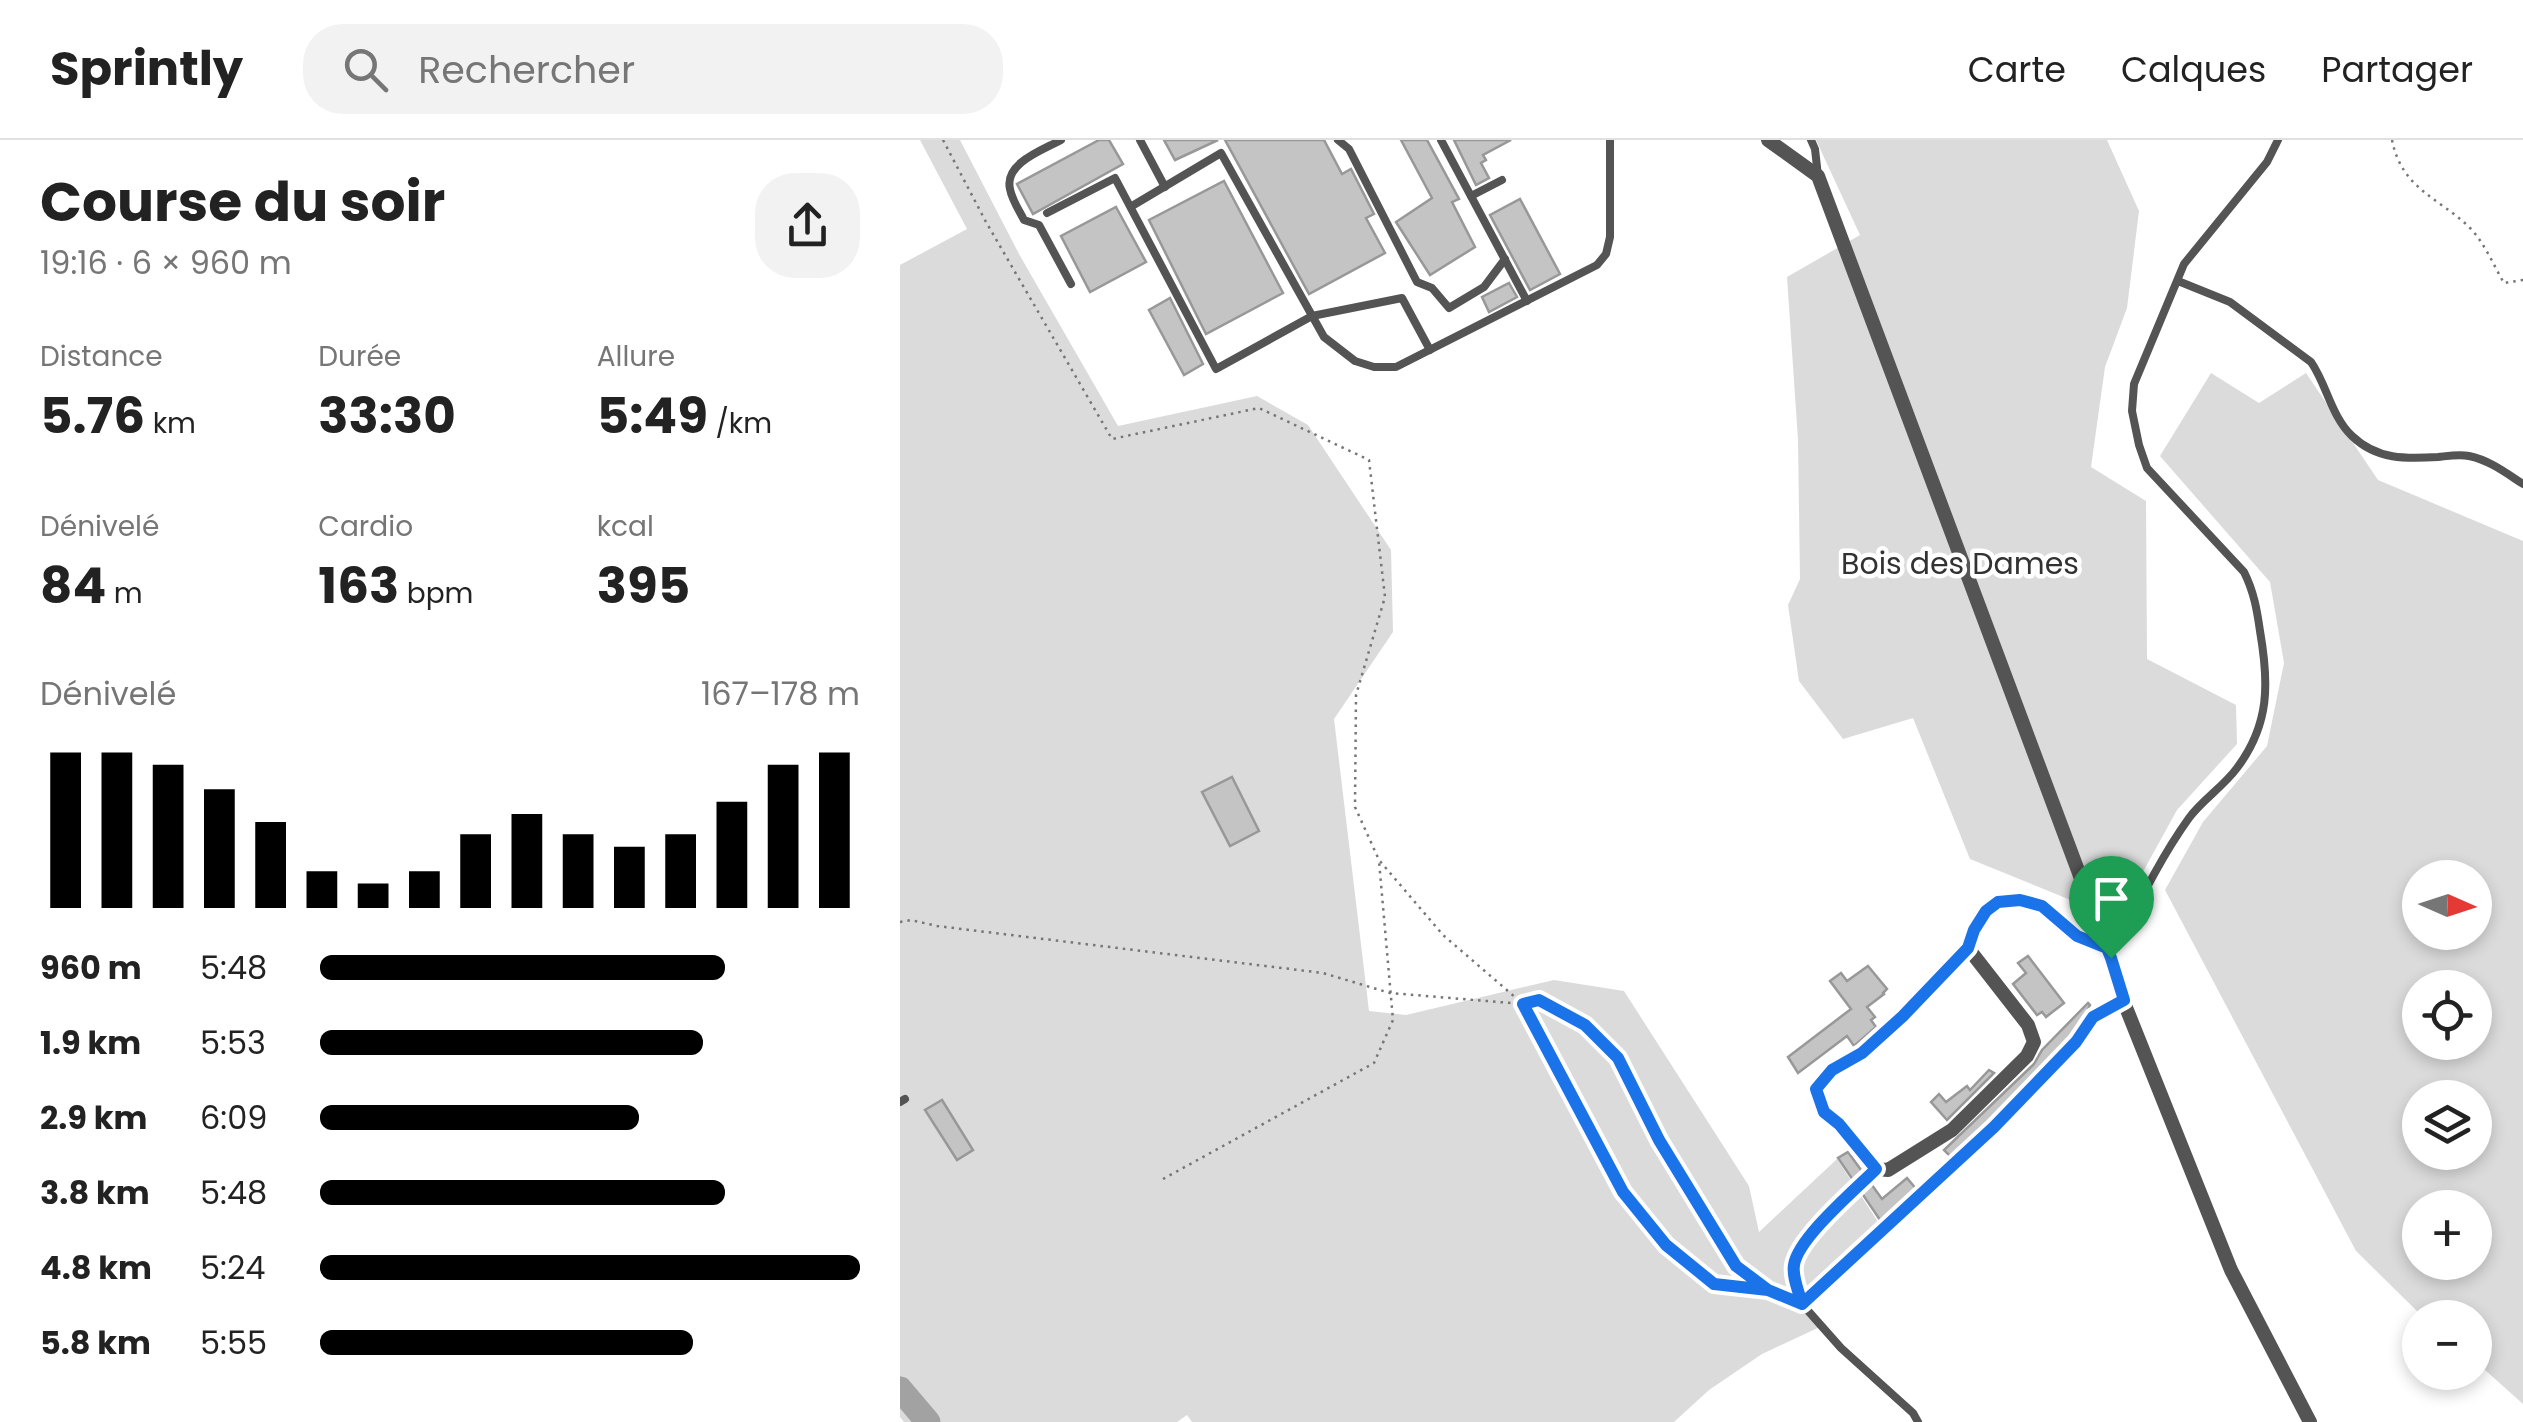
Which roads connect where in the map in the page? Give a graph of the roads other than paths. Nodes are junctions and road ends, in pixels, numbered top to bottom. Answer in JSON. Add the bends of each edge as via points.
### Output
{"nodes":[{"id":1,"x":1061,"y":140,"type":"edge"},
{"id":2,"x":1140,"y":140,"type":"edge"},
{"id":3,"x":1338,"y":140,"type":"edge"},
{"id":4,"x":1441,"y":140,"type":"edge"},
{"id":5,"x":1610,"y":140,"type":"edge"},
{"id":6,"x":1768,"y":140,"type":"edge"},
{"id":7,"x":1810,"y":140,"type":"edge"},
{"id":8,"x":2278,"y":140,"type":"edge"},
{"id":9,"x":1818,"y":176,"type":"junction"},
{"id":10,"x":1502,"y":180,"type":"dead end"},
{"id":11,"x":1164,"y":187,"type":"junction"},
{"id":12,"x":1471,"y":196,"type":"junction"},
{"id":13,"x":1132,"y":206,"type":"junction"},
{"id":14,"x":1047,"y":214,"type":"dead end"},
{"id":15,"x":1505,"y":259,"type":"junction"},
{"id":16,"x":2178,"y":281,"type":"junction"},
{"id":17,"x":1071,"y":284,"type":"dead end"},
{"id":18,"x":1528,"y":301,"type":"junction"},
{"id":19,"x":1312,"y":316,"type":"junction"},
{"id":20,"x":1430,"y":350,"type":"junction"},
{"id":21,"x":2523,"y":484,"type":"edge"},
{"id":22,"x":1968,"y":948,"type":"junction"},
{"id":23,"x":2109,"y":953,"type":"junction"},
{"id":24,"x":1768,"y":1290,"type":"road end"},
{"id":25,"x":1918,"y":1422,"type":"edge"},
{"id":26,"x":2310,"y":1422,"type":"edge"}],
"edges":[{"from":1,"to":17,"type":"lane","via":[[1020,164],[1008,186],[1024,220],[1040,226]]},
{"from":2,"to":11,"type":"lane"},
{"from":3,"to":15,"type":"lane","via":[[1350,149],[1417,282],[1432,288],[1448,308],[1484,287]]},
{"from":4,"to":12,"type":"lane"},
{"from":5,"to":18,"type":"lane","via":[[1606,254],[1597,266]]},
{"from":6,"to":9,"type":"street"},
{"from":7,"to":9,"type":"lane"},
{"from":8,"to":16,"type":"lane"},
{"from":9,"to":23,"type":"street"},
{"from":10,"to":12,"type":"lane"},
{"from":11,"to":13,"type":"lane"},
{"from":11,"to":19,"type":"lane","via":[[1221,153]]},
{"from":12,"to":15,"type":"lane"},
{"from":13,"to":14,"type":"lane","via":[[1115,178]]},
{"from":13,"to":19,"type":"lane","via":[[1216,368]]},
{"from":15,"to":18,"type":"lane"},
{"from":16,"to":21,"type":"lane","via":[[2230,302],[2311,362],[2339,421],[2374,452],[2404,459],[2464,455],[2486,460]]},
{"from":16,"to":23,"type":"lane","via":[[2134,384],[2132,411],[2147,468],[2254,591],[2267,670],[2265,706],[2253,744],[2191,814]]},
{"from":18,"to":20,"type":"lane"},
{"from":19,"to":20,"type":"lane","via":[[1324,337],[1374,367],[1396,367]]},
{"from":19,"to":20,"type":"lane","via":[[1402,298]]},
{"from":22,"to":22,"type":"street","via":[[2034,1042],[1952,1130],[1888,1170],[1876,1169],[1824,1112],[1816,1089],[1890,1028]]},
{"from":22,"to":23,"type":"street","via":[[1986,911],[2020,900],[2042,906]]},
{"from":23,"to":26,"type":"street","via":[[2231,1270]]},
{"from":24,"to":25,"type":"lane","via":[[1802,1304]]}]}
